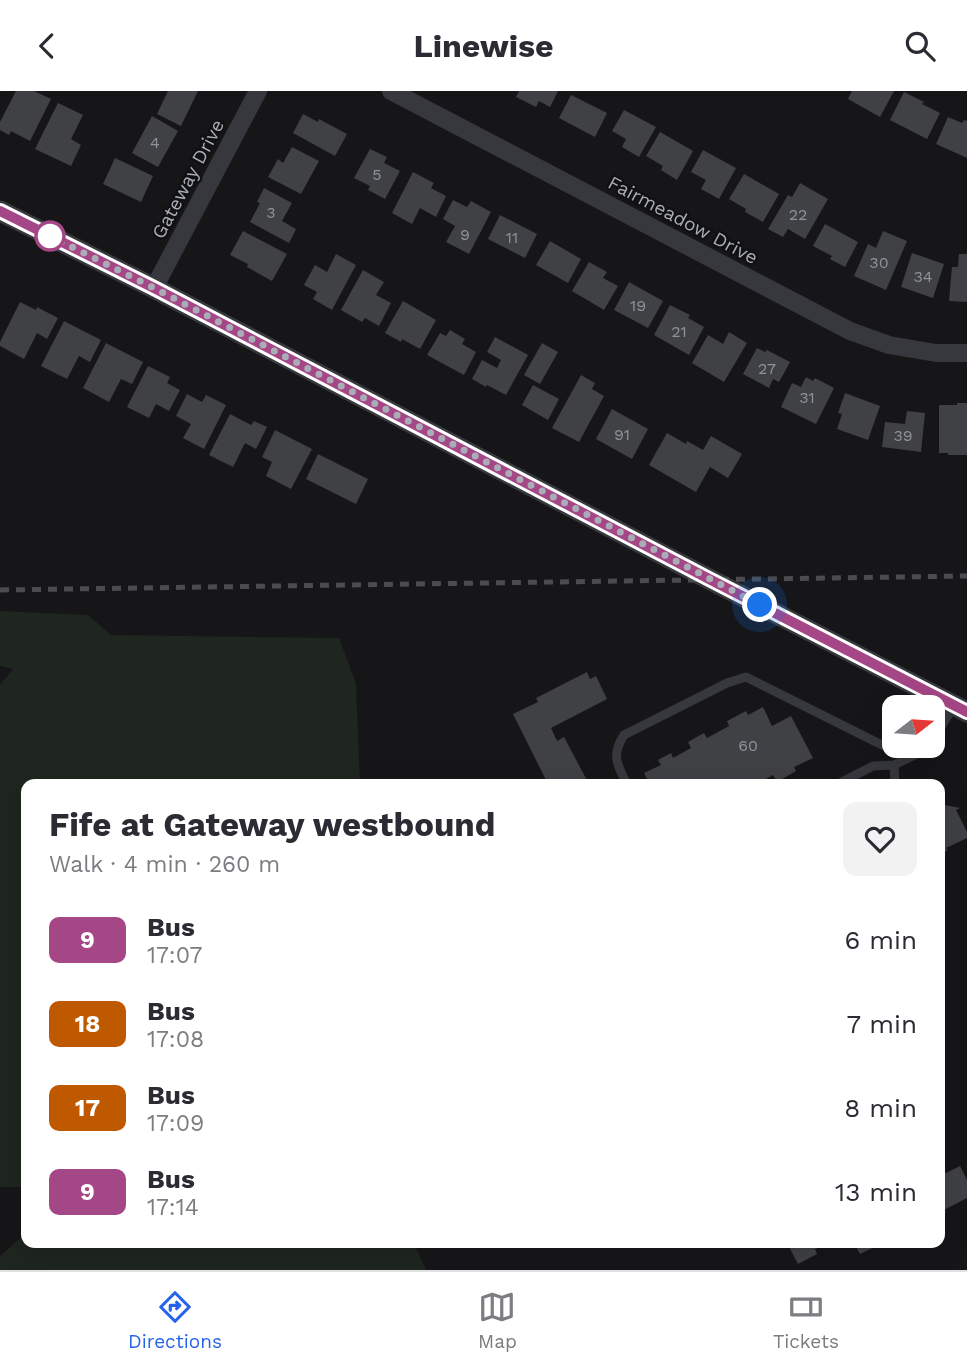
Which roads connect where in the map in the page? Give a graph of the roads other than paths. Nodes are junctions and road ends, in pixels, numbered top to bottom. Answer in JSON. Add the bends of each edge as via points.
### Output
{"nodes":[{"id":1,"x":258,"y":91,"type":"edge"},
{"id":2,"x":391,"y":91,"type":"edge"},
{"id":3,"x":0,"y":211,"type":"edge"},
{"id":4,"x":154,"y":288,"type":"junction"},
{"id":5,"x":967,"y":353,"type":"edge"},
{"id":6,"x":961,"y":708,"type":"edge"},
{"id":7,"x":945,"y":726,"type":"edge"},
{"id":8,"x":882,"y":745,"type":"edge"},
{"id":9,"x":908,"y":758,"type":"edge"},
{"id":10,"x":894,"y":765,"type":"junction"},
{"id":11,"x":624,"y":779,"type":"edge"},
{"id":12,"x":848,"y":779,"type":"edge"},
{"id":13,"x":895,"y":779,"type":"edge"}],
"edges":[{"from":1,"to":4,"type":"street","name":"Gateway Drive"},
{"from":2,"to":5,"type":"street","name":"Fairmeadow Drive","via":[[850,331],[889,345]]},
{"from":3,"to":4,"type":"street"},
{"from":4,"to":6,"type":"street"},
{"from":6,"to":7,"type":"lane"},
{"from":8,"to":11,"type":"lane","via":[[746,677],[624,736],[615,756]]},
{"from":9,"to":10,"type":"lane"},
{"from":10,"to":12,"type":"lane","via":[[873,766]]},
{"from":10,"to":13,"type":"lane"}]}
